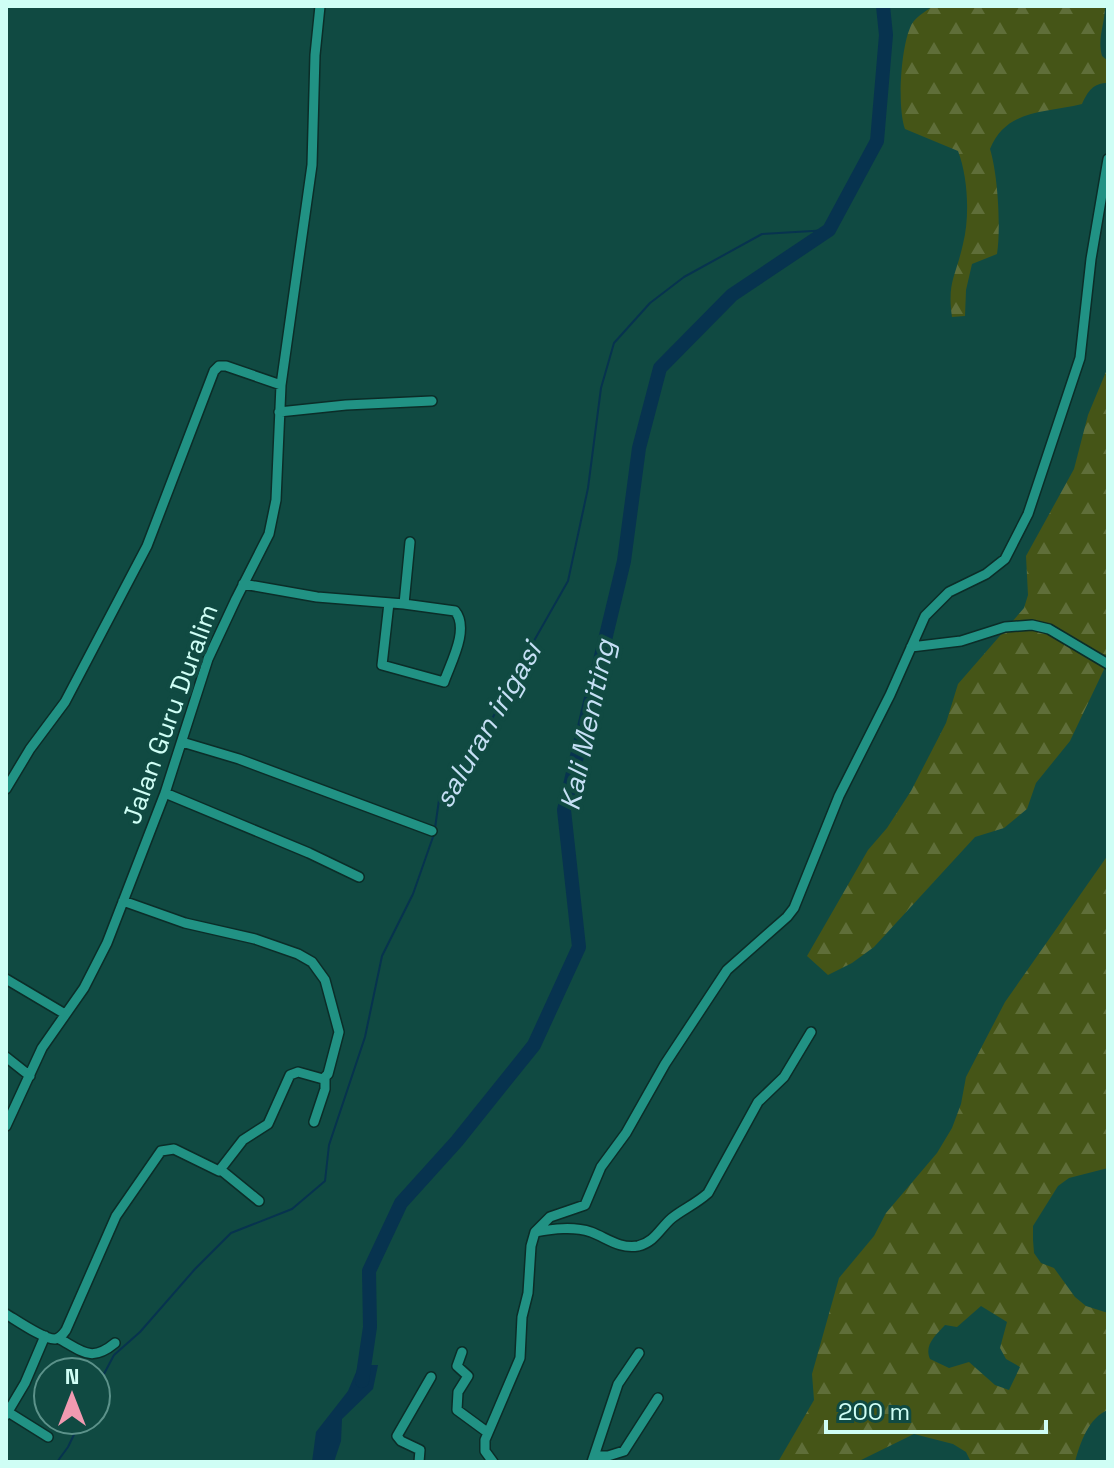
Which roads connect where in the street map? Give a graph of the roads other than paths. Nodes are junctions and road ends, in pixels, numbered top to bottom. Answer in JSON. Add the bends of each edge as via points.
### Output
{"nodes":[{"id":1,"x":320,"y":6,"type":"edge"},
{"id":2,"x":1108,"y":159,"type":"edge"},
{"id":3,"x":281,"y":385,"type":"junction"},
{"id":4,"x":432,"y":401,"type":"dead end"},
{"id":5,"x":279,"y":412,"type":"junction"},
{"id":6,"x":410,"y":542,"type":"dead end"},
{"id":7,"x":243,"y":584,"type":"junction"},
{"id":8,"x":389,"y":603,"type":"junction"},
{"id":9,"x":404,"y":604,"type":"junction"},
{"id":10,"x":911,"y":647,"type":"junction"},
{"id":11,"x":1108,"y":664,"type":"edge"},
{"id":12,"x":182,"y":742,"type":"junction"},
{"id":13,"x":6,"y":789,"type":"edge"},
{"id":14,"x":165,"y":793,"type":"junction"},
{"id":15,"x":432,"y":831,"type":"dead end"},
{"id":16,"x":359,"y":877,"type":"dead end"},
{"id":17,"x":123,"y":901,"type":"junction"},
{"id":18,"x":6,"y":979,"type":"edge"},
{"id":19,"x":65,"y":1014,"type":"junction"},
{"id":20,"x":811,"y":1032,"type":"dead end"},
{"id":21,"x":6,"y":1057,"type":"edge"},
{"id":22,"x":30,"y":1076,"type":"junction"},
{"id":23,"x":325,"y":1078,"type":"junction"},
{"id":24,"x":314,"y":1122,"type":"dead end"},
{"id":25,"x":6,"y":1126,"type":"edge"},
{"id":26,"x":221,"y":1170,"type":"junction"},
{"id":27,"x":259,"y":1201,"type":"dead end"},
{"id":28,"x":535,"y":1232,"type":"junction"},
{"id":29,"x":6,"y":1314,"type":"edge"},
{"id":30,"x":45,"y":1336,"type":"junction"},
{"id":31,"x":58,"y":1338,"type":"junction"},
{"id":32,"x":115,"y":1343,"type":"dead end"},
{"id":33,"x":462,"y":1352,"type":"dead end"},
{"id":34,"x":639,"y":1353,"type":"dead end"},
{"id":35,"x":431,"y":1377,"type":"dead end"},
{"id":36,"x":658,"y":1398,"type":"dead end"},
{"id":37,"x":7,"y":1413,"type":"edge"},
{"id":38,"x":487,"y":1432,"type":"junction"},
{"id":39,"x":48,"y":1437,"type":"dead end"},
{"id":40,"x":594,"y":1459,"type":"edge"},
{"id":41,"x":490,"y":1460,"type":"edge"},
{"id":42,"x":419,"y":1462,"type":"edge"}],
"edges":[{"from":1,"to":3,"type":"street","name":"Jalan Guru Duralim","via":[[312,165]]},
{"from":2,"to":10,"type":"street","via":[[1080,358],[1028,514],[1005,559],[938,600]]},
{"from":3,"to":5,"type":"street","name":"Jalan Guru Duralim"},
{"from":3,"to":13,"type":"street","via":[[226,366],[214,371],[147,546],[65,702]]},
{"from":4,"to":5,"type":"street"},
{"from":5,"to":7,"type":"street","name":"Jalan Guru Duralim","via":[[272,521],[265,546]]},
{"from":6,"to":9,"type":"street"},
{"from":7,"to":8,"type":"street"},
{"from":7,"to":12,"type":"street","name":"Jalan Guru Duralim","via":[[208,659]]},
{"from":8,"to":9,"type":"street"},
{"from":8,"to":9,"type":"street","via":[[381,665],[444,682],[456,657],[459,614]]},
{"from":10,"to":11,"type":"street","via":[[1032,625],[1049,629]]},
{"from":10,"to":28,"type":"street","via":[[839,796],[794,908],[727,970],[601,1167],[585,1205],[550,1217]]},
{"from":12,"to":14,"type":"street","name":"Jalan Guru Duralim"},
{"from":12,"to":15,"type":"street"},
{"from":14,"to":16,"type":"street"},
{"from":14,"to":17,"type":"street","name":"Jalan Guru Duralim"},
{"from":17,"to":19,"type":"street","name":"Jalan Guru Duralim","via":[[107,943]]},
{"from":17,"to":23,"type":"street","via":[[255,939],[312,962],[325,980],[339,1032]]},
{"from":18,"to":19,"type":"street"},
{"from":19,"to":22,"type":"street","name":"Jalan Guru Duralim"},
{"from":20,"to":28,"type":"street","via":[[784,1077],[758,1102],[708,1193],[651,1240],[625,1246],[581,1229]]},
{"from":21,"to":22,"type":"street"},
{"from":22,"to":25,"type":"street","name":"Jalan Guru Duralim"},
{"from":23,"to":24,"type":"street"},
{"from":23,"to":26,"type":"street","via":[[290,1075],[268,1124],[243,1140]]},
{"from":26,"to":27,"type":"street"},
{"from":26,"to":31,"type":"street","via":[[172,1148],[161,1151],[116,1216]]},
{"from":28,"to":38,"type":"street","via":[[520,1358]]},
{"from":29,"to":30,"type":"street"},
{"from":30,"to":31,"type":"street"},
{"from":30,"to":37,"type":"street"},
{"from":31,"to":32,"type":"street","via":[[92,1355]]},
{"from":33,"to":38,"type":"street","via":[[457,1366],[468,1376],[458,1392],[457,1410]]},
{"from":34,"to":40,"type":"street","via":[[618,1384]]},
{"from":35,"to":42,"type":"street","via":[[397,1436],[420,1450]]},
{"from":36,"to":40,"type":"street","via":[[624,1451]]},
{"from":37,"to":39,"type":"street"},
{"from":38,"to":41,"type":"street","via":[[485,1451]]}]}
